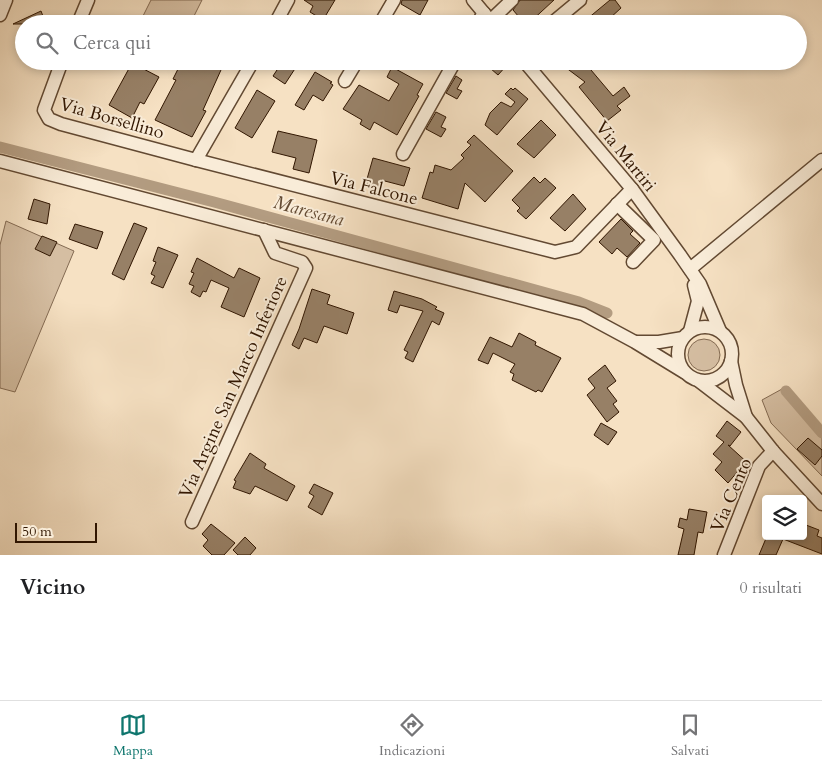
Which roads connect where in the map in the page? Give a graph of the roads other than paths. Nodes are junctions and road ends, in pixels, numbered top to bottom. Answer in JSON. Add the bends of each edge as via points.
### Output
{"nodes":[{"id":1,"x":6,"y":0,"type":"edge"},
{"id":2,"x":88,"y":0,"type":"edge"},
{"id":3,"x":288,"y":0,"type":"edge"},
{"id":4,"x":394,"y":0,"type":"edge"},
{"id":5,"x":473,"y":0,"type":"edge"},
{"id":6,"x":512,"y":0,"type":"edge"},
{"id":7,"x":580,"y":0,"type":"edge"},
{"id":8,"x":0,"y":14,"type":"edge"},
{"id":9,"x":82,"y":15,"type":"edge"},
{"id":10,"x":279,"y":15,"type":"edge"},
{"id":11,"x":385,"y":15,"type":"edge"},
{"id":12,"x":483,"y":15,"type":"edge"},
{"id":13,"x":492,"y":15,"type":"edge"},
{"id":14,"x":562,"y":15,"type":"edge"},
{"id":15,"x":59,"y":70,"type":"edge"},
{"id":16,"x":248,"y":70,"type":"edge"},
{"id":17,"x":352,"y":70,"type":"edge"},
{"id":18,"x":450,"y":70,"type":"edge"},
{"id":19,"x":532,"y":70,"type":"edge"},
{"id":20,"x":345,"y":81,"type":"dead end"},
{"id":21,"x":403,"y":154,"type":"dead end"},
{"id":22,"x":196,"y":160,"type":"junction"},
{"id":23,"x":822,"y":160,"type":"edge"},
{"id":24,"x":0,"y":161,"type":"edge"},
{"id":25,"x":632,"y":190,"type":"junction"},
{"id":26,"x":617,"y":204,"type":"junction"},
{"id":27,"x":264,"y":230,"type":"junction"},
{"id":28,"x":634,"y":262,"type":"dead end"},
{"id":29,"x":692,"y":273,"type":"junction"},
{"id":30,"x":720,"y":331,"type":"junction"},
{"id":31,"x":686,"y":334,"type":"junction"},
{"id":32,"x":635,"y":342,"type":"junction"},
{"id":33,"x":731,"y":361,"type":"junction"},
{"id":34,"x":684,"y":372,"type":"junction"},
{"id":35,"x":699,"y":380,"type":"junction"},
{"id":36,"x":746,"y":418,"type":"junction"},
{"id":37,"x":773,"y":451,"type":"junction"},
{"id":38,"x":822,"y":504,"type":"edge"},
{"id":39,"x":192,"y":522,"type":"dead end"},
{"id":40,"x":724,"y":555,"type":"edge"}],
"edges":[{"from":1,"to":8,"type":"street"},
{"from":2,"to":9,"type":"street"},
{"from":3,"to":10,"type":"street"},
{"from":4,"to":11,"type":"street"},
{"from":5,"to":12,"type":"street"},
{"from":6,"to":13,"type":"street"},
{"from":7,"to":14,"type":"street"},
{"from":15,"to":22,"type":"street","name":"Via Borsellino","via":[[44,110],[49,119]]},
{"from":16,"to":22,"type":"street"},
{"from":17,"to":20,"type":"street"},
{"from":18,"to":21,"type":"street"},
{"from":19,"to":25,"type":"street","name":"Via Martiri"},
{"from":22,"to":26,"type":"street","name":"Via Falcone","via":[[555,252],[576,247]]},
{"from":23,"to":29,"type":"street"},
{"from":24,"to":27,"type":"street"},
{"from":25,"to":26,"type":"street","name":"Via Falcone"},
{"from":25,"to":29,"type":"street","name":"Via Martiri"},
{"from":26,"to":28,"type":"street","via":[[654,240]]},
{"from":27,"to":32,"type":"street","via":[[583,314]]},
{"from":27,"to":39,"type":"street","name":"Via Argine San Marco Inferiore","via":[[275,252],[302,262],[306,268]]},
{"from":29,"to":30,"type":"street","name":"Via Martiri"},
{"from":29,"to":31,"type":"street","name":"Via Martiri","via":[[698,301]]},
{"from":30,"to":31,"type":"street","via":[[706,326]]},
{"from":30,"to":33,"type":"street","via":[[730,343]]},
{"from":31,"to":32,"type":"street","via":[[659,342]]},
{"from":31,"to":34,"type":"street","via":[[677,354]]},
{"from":32,"to":34,"type":"street"},
{"from":33,"to":35,"type":"street","via":[[719,377]]},
{"from":33,"to":36,"type":"street"},
{"from":34,"to":35,"type":"street"},
{"from":35,"to":36,"type":"street"},
{"from":36,"to":37,"type":"street"},
{"from":37,"to":38,"type":"street"},
{"from":37,"to":40,"type":"street","name":"Via Cento","via":[[759,466]]}]}
